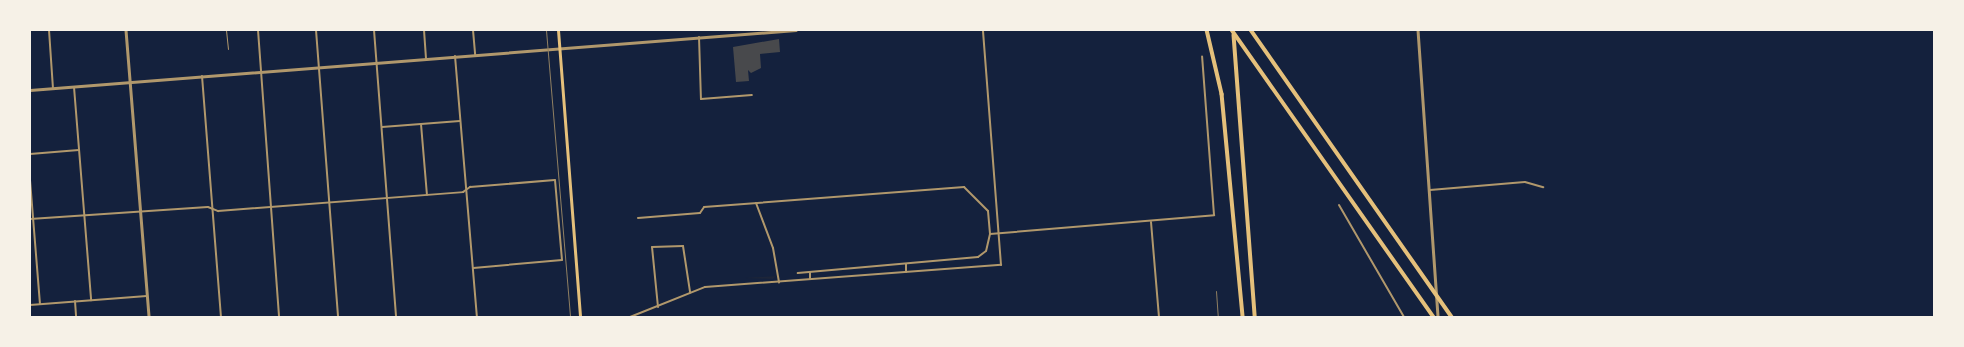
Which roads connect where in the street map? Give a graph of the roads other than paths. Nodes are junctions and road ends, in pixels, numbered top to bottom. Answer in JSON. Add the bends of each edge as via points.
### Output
{"nodes":[{"id":1,"x":49,"y":30,"type":"edge"},
{"id":2,"x":126,"y":30,"type":"edge"},
{"id":3,"x":226,"y":30,"type":"edge"},
{"id":4,"x":258,"y":30,"type":"edge"},
{"id":5,"x":316,"y":30,"type":"edge"},
{"id":6,"x":374,"y":30,"type":"edge"},
{"id":7,"x":424,"y":30,"type":"edge"},
{"id":8,"x":473,"y":30,"type":"edge"},
{"id":9,"x":558,"y":30,"type":"edge"},
{"id":10,"x":796,"y":30,"type":"edge"},
{"id":11,"x":983,"y":30,"type":"edge"},
{"id":12,"x":1207,"y":30,"type":"edge"},
{"id":13,"x":1233,"y":30,"type":"edge"},
{"id":14,"x":1251,"y":30,"type":"edge"},
{"id":15,"x":1418,"y":30,"type":"edge"},
{"id":16,"x":768,"y":31,"type":"edge"},
{"id":17,"x":698,"y":37,"type":"junction"},
{"id":18,"x":559,"y":48,"type":"junction"},
{"id":19,"x":228,"y":49,"type":"dead end"},
{"id":20,"x":475,"y":55,"type":"junction"},
{"id":21,"x":455,"y":56,"type":"junction"},
{"id":22,"x":1202,"y":56,"type":"dead end"},
{"id":23,"x":426,"y":59,"type":"junction"},
{"id":24,"x":377,"y":63,"type":"junction"},
{"id":25,"x":318,"y":67,"type":"junction"},
{"id":26,"x":261,"y":72,"type":"junction"},
{"id":27,"x":202,"y":76,"type":"junction"},
{"id":28,"x":130,"y":82,"type":"junction"},
{"id":29,"x":74,"y":87,"type":"junction"},
{"id":30,"x":53,"y":88,"type":"junction"},
{"id":31,"x":30,"y":90,"type":"edge"},
{"id":32,"x":752,"y":95,"type":"dead end"},
{"id":33,"x":461,"y":121,"type":"junction"},
{"id":34,"x":421,"y":124,"type":"junction"},
{"id":35,"x":382,"y":127,"type":"junction"},
{"id":36,"x":79,"y":150,"type":"junction"},
{"id":37,"x":30,"y":154,"type":"edge"},
{"id":38,"x":30,"y":180,"type":"edge"},
{"id":39,"x":1543,"y":187,"type":"dead end"},
{"id":40,"x":466,"y":190,"type":"junction"},
{"id":41,"x":1430,"y":190,"type":"junction"},
{"id":42,"x":427,"y":194,"type":"junction"},
{"id":43,"x":387,"y":198,"type":"junction"},
{"id":44,"x":329,"y":202,"type":"junction"},
{"id":45,"x":756,"y":203,"type":"junction"},
{"id":46,"x":1339,"y":206,"type":"dead end"},
{"id":47,"x":271,"y":207,"type":"junction"},
{"id":48,"x":213,"y":209,"type":"junction"},
{"id":49,"x":140,"y":213,"type":"junction"},
{"id":50,"x":31,"y":218,"type":"edge"},
{"id":51,"x":84,"y":218,"type":"junction"},
{"id":52,"x":638,"y":218,"type":"dead end"},
{"id":53,"x":1151,"y":222,"type":"junction"},
{"id":54,"x":999,"y":233,"type":"junction"},
{"id":55,"x":990,"y":234,"type":"junction"},
{"id":56,"x":906,"y":264,"type":"junction"},
{"id":57,"x":473,"y":268,"type":"junction"},
{"id":58,"x":810,"y":272,"type":"junction"},
{"id":59,"x":906,"y":272,"type":"junction"},
{"id":60,"x":798,"y":273,"type":"dead end"},
{"id":61,"x":810,"y":279,"type":"junction"},
{"id":62,"x":779,"y":282,"type":"junction"},
{"id":63,"x":690,"y":292,"type":"junction"},
{"id":64,"x":147,"y":296,"type":"junction"},
{"id":65,"x":91,"y":300,"type":"junction"},
{"id":66,"x":75,"y":301,"type":"junction"},
{"id":67,"x":40,"y":304,"type":"junction"},
{"id":68,"x":30,"y":305,"type":"edge"},
{"id":69,"x":658,"y":307,"type":"junction"},
{"id":70,"x":76,"y":317,"type":"edge"},
{"id":71,"x":148,"y":317,"type":"edge"},
{"id":72,"x":221,"y":317,"type":"edge"},
{"id":73,"x":279,"y":317,"type":"edge"},
{"id":74,"x":338,"y":317,"type":"edge"},
{"id":75,"x":396,"y":317,"type":"edge"},
{"id":76,"x":477,"y":317,"type":"edge"},
{"id":77,"x":580,"y":317,"type":"edge"},
{"id":78,"x":630,"y":317,"type":"edge"},
{"id":79,"x":1159,"y":317,"type":"edge"},
{"id":80,"x":1243,"y":317,"type":"edge"},
{"id":81,"x":1255,"y":317,"type":"edge"},
{"id":82,"x":1404,"y":317,"type":"edge"},
{"id":83,"x":1434,"y":317,"type":"edge"},
{"id":84,"x":1438,"y":317,"type":"edge"},
{"id":85,"x":1452,"y":317,"type":"edge"}],
"edges":[{"from":1,"to":30,"type":"street"},
{"from":2,"to":28,"type":"street"},
{"from":3,"to":19,"type":"lane"},
{"from":4,"to":26,"type":"street"},
{"from":5,"to":25,"type":"street"},
{"from":6,"to":24,"type":"street"},
{"from":7,"to":23,"type":"street"},
{"from":8,"to":20,"type":"street"},
{"from":9,"to":18,"type":"main road"},
{"from":10,"to":16,"type":"street"},
{"from":11,"to":54,"type":"street"},
{"from":12,"to":80,"type":"highway","via":[[1222,94]]},
{"from":13,"to":81,"type":"highway"},
{"from":13,"to":83,"type":"highway"},
{"from":14,"to":85,"type":"highway"},
{"from":15,"to":41,"type":"street"},
{"from":16,"to":17,"type":"street"},
{"from":17,"to":18,"type":"street"},
{"from":17,"to":32,"type":"street","via":[[701,100]]},
{"from":18,"to":20,"type":"street"},
{"from":18,"to":77,"type":"main road"},
{"from":20,"to":21,"type":"street"},
{"from":21,"to":23,"type":"street"},
{"from":21,"to":33,"type":"street"},
{"from":22,"to":53,"type":"street","via":[[1214,215]]},
{"from":23,"to":24,"type":"street"},
{"from":24,"to":25,"type":"street"},
{"from":24,"to":35,"type":"street"},
{"from":25,"to":26,"type":"street"},
{"from":25,"to":44,"type":"street"},
{"from":26,"to":27,"type":"street"},
{"from":26,"to":47,"type":"street"},
{"from":27,"to":28,"type":"street"},
{"from":27,"to":48,"type":"street"},
{"from":28,"to":29,"type":"street"},
{"from":28,"to":49,"type":"street"},
{"from":29,"to":30,"type":"street"},
{"from":29,"to":36,"type":"street"},
{"from":30,"to":31,"type":"street"},
{"from":33,"to":34,"type":"street"},
{"from":33,"to":40,"type":"street"},
{"from":34,"to":35,"type":"street"},
{"from":34,"to":42,"type":"street"},
{"from":35,"to":43,"type":"street"},
{"from":36,"to":37,"type":"street"},
{"from":36,"to":51,"type":"street"},
{"from":38,"to":50,"type":"street"},
{"from":39,"to":41,"type":"street","via":[[1525,182]]},
{"from":40,"to":42,"type":"street"},
{"from":40,"to":57,"type":"street"},
{"from":40,"to":57,"type":"street","via":[[555,180],[562,260]]},
{"from":41,"to":84,"type":"street"},
{"from":42,"to":43,"type":"street"},
{"from":43,"to":44,"type":"street"},
{"from":43,"to":75,"type":"street"},
{"from":44,"to":47,"type":"street"},
{"from":44,"to":74,"type":"street"},
{"from":45,"to":52,"type":"street","via":[[704,207],[700,213]]},
{"from":45,"to":55,"type":"street","via":[[964,187],[988,211]]},
{"from":45,"to":62,"type":"street","via":[[773,248]]},
{"from":46,"to":82,"type":"street"},
{"from":47,"to":48,"type":"street"},
{"from":47,"to":73,"type":"street"},
{"from":48,"to":49,"type":"street"},
{"from":48,"to":72,"type":"street"},
{"from":49,"to":51,"type":"street"},
{"from":49,"to":64,"type":"street"},
{"from":50,"to":51,"type":"street"},
{"from":50,"to":67,"type":"street"},
{"from":51,"to":65,"type":"street"},
{"from":53,"to":54,"type":"street"},
{"from":53,"to":79,"type":"street"},
{"from":54,"to":55,"type":"street"},
{"from":54,"to":59,"type":"street","via":[[1001,265]]},
{"from":55,"to":56,"type":"street","via":[[986,251],[978,257]]},
{"from":56,"to":58,"type":"street"},
{"from":56,"to":59,"type":"street"},
{"from":57,"to":76,"type":"street"},
{"from":58,"to":60,"type":"street"},
{"from":58,"to":61,"type":"street"},
{"from":59,"to":61,"type":"street"},
{"from":61,"to":62,"type":"street"},
{"from":62,"to":63,"type":"street","via":[[705,287]]},
{"from":63,"to":69,"type":"street"},
{"from":63,"to":69,"type":"street","via":[[683,246],[652,247]]},
{"from":64,"to":65,"type":"street"},
{"from":64,"to":71,"type":"street"},
{"from":65,"to":66,"type":"street"},
{"from":66,"to":67,"type":"street"},
{"from":66,"to":70,"type":"street"},
{"from":67,"to":68,"type":"street"},
{"from":69,"to":78,"type":"street"}]}
